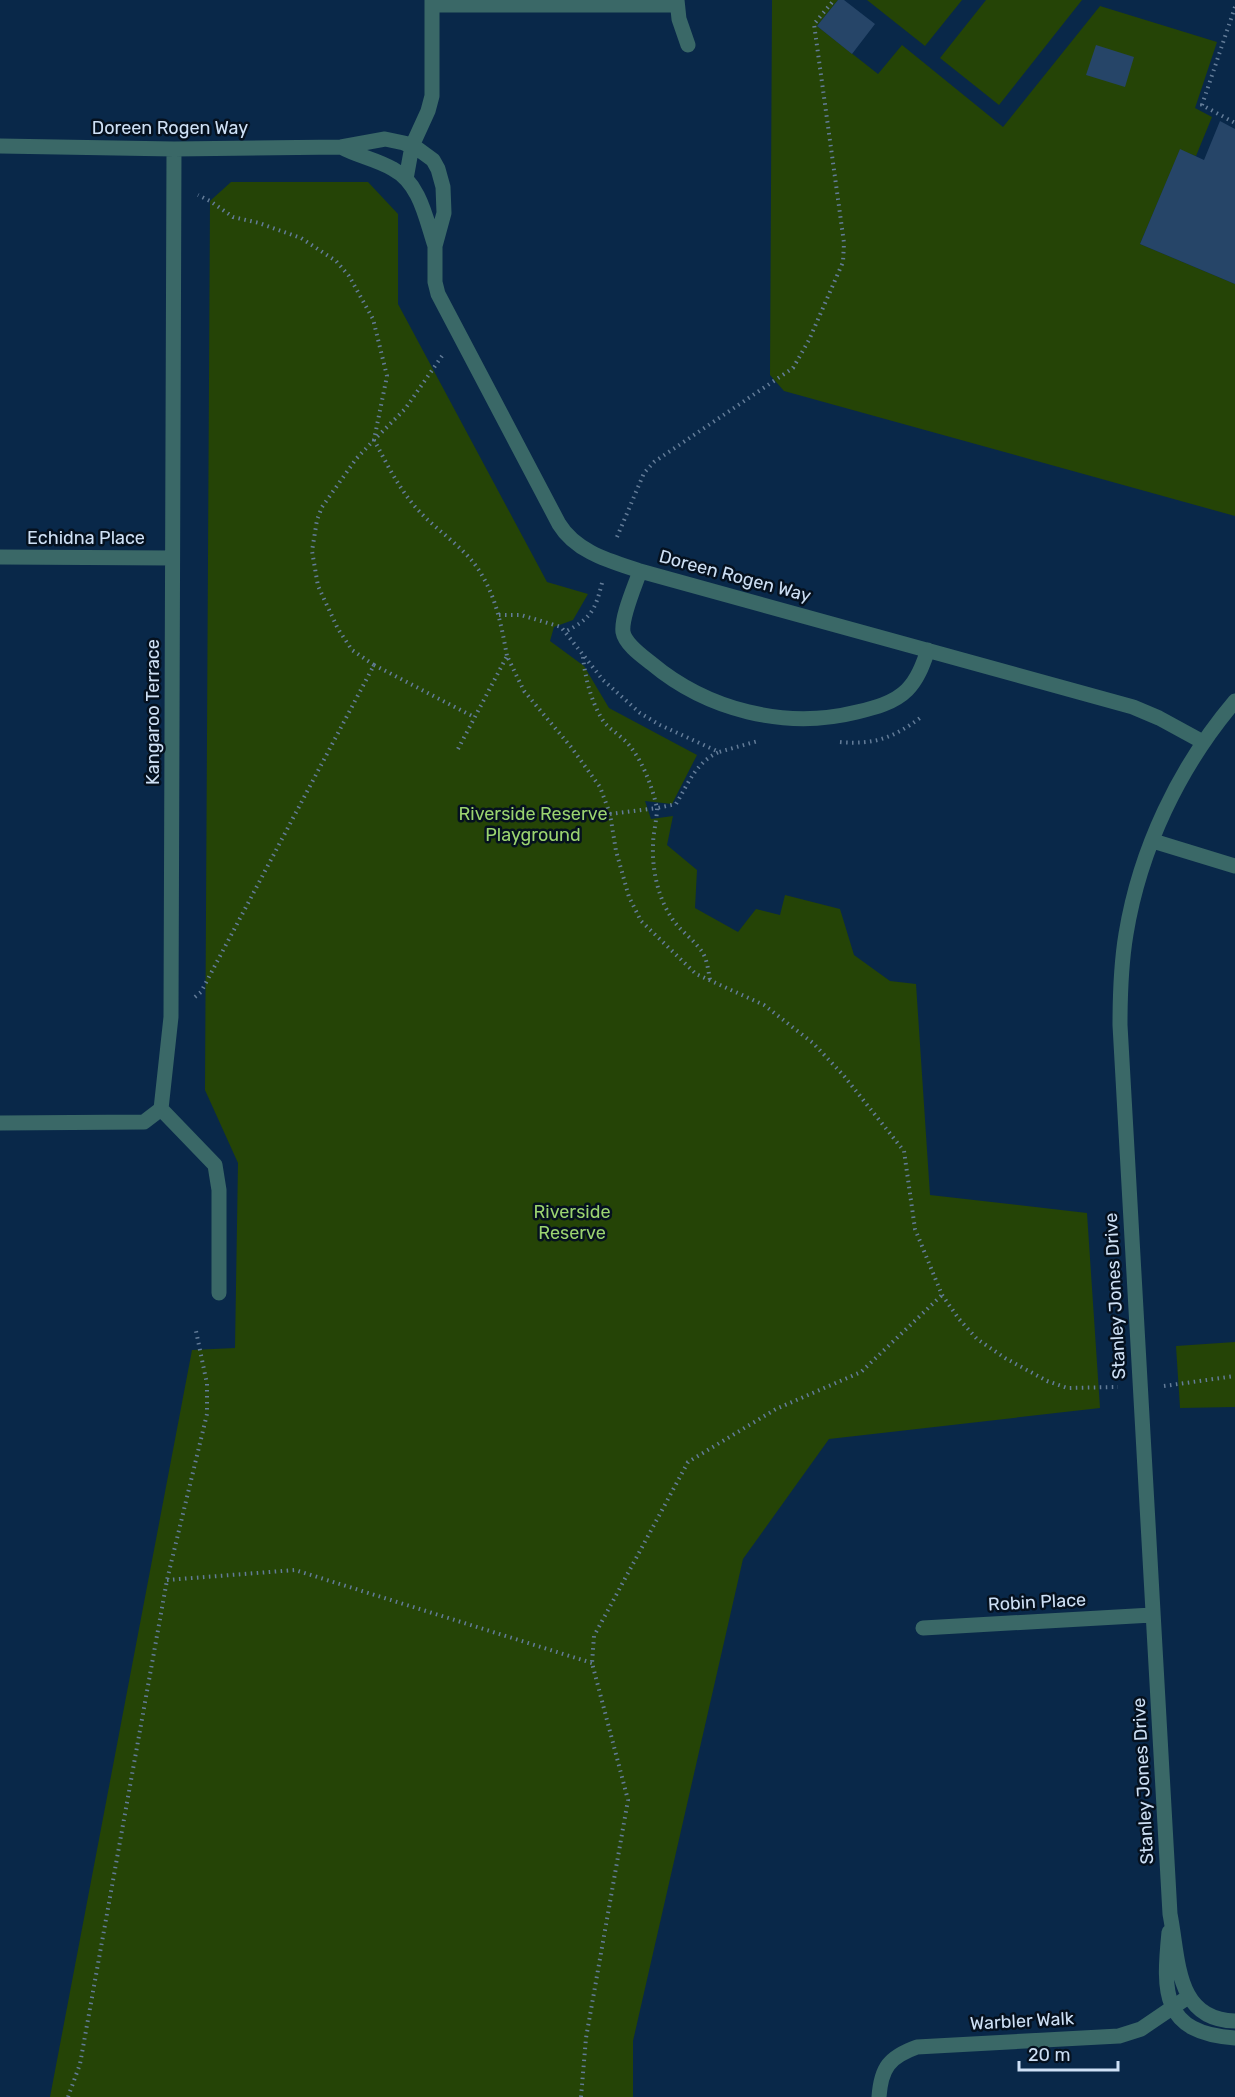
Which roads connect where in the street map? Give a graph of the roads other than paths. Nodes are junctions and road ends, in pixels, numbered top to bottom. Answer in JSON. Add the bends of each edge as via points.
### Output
{"nodes":[{"id":1,"x":432,"y":2,"type":"edge"},
{"id":2,"x":677,"y":3,"type":"edge"},
{"id":3,"x":687,"y":45,"type":"dead end"},
{"id":4,"x":0,"y":146,"type":"edge"},
{"id":5,"x":412,"y":146,"type":"junction"},
{"id":6,"x":340,"y":147,"type":"junction"},
{"id":7,"x":174,"y":149,"type":"junction"},
{"id":8,"x":406,"y":179,"type":"junction"},
{"id":9,"x":435,"y":246,"type":"junction"},
{"id":10,"x":0,"y":557,"type":"edge"},
{"id":11,"x":172,"y":558,"type":"junction"},
{"id":12,"x":640,"y":571,"type":"junction"},
{"id":13,"x":928,"y":650,"type":"junction"},
{"id":14,"x":1235,"y":701,"type":"edge"},
{"id":15,"x":1203,"y":742,"type":"junction"},
{"id":16,"x":1153,"y":841,"type":"junction"},
{"id":17,"x":1235,"y":866,"type":"edge"},
{"id":18,"x":161,"y":1108,"type":"junction"},
{"id":19,"x":0,"y":1124,"type":"edge"},
{"id":20,"x":219,"y":1293,"type":"dead end"},
{"id":21,"x":1152,"y":1615,"type":"junction"},
{"id":22,"x":923,"y":1628,"type":"dead end"},
{"id":23,"x":1170,"y":1914,"type":"junction"},
{"id":24,"x":1188,"y":1997,"type":"junction"},
{"id":25,"x":1172,"y":2009,"type":"junction"},
{"id":26,"x":1235,"y":2021,"type":"edge"},
{"id":27,"x":1235,"y":2038,"type":"edge"},
{"id":28,"x":879,"y":2097,"type":"edge"}],
"edges":[{"from":1,"to":2,"type":"street"},
{"from":1,"to":5,"type":"street","via":[[432,96]]},
{"from":2,"to":3,"type":"street"},
{"from":4,"to":7,"type":"street","name":"Doreen Rogen Way"},
{"from":5,"to":6,"type":"street","name":"Doreen Rogen Way","via":[[380,139]]},
{"from":5,"to":8,"type":"street"},
{"from":5,"to":9,"type":"street","name":"Doreen Rogen Way","via":[[433,160],[444,187],[444,213]]},
{"from":6,"to":7,"type":"street","name":"Doreen Rogen Way"},
{"from":6,"to":8,"type":"street","name":"Doreen Rogen Way","via":[[393,169]]},
{"from":7,"to":11,"type":"street","name":"Kangaroo Terrace"},
{"from":8,"to":9,"type":"street","name":"Doreen Rogen Way","via":[[416,193]]},
{"from":9,"to":12,"type":"street","name":"Doreen Rogen Way","via":[[435,282],[441,300],[566,536],[592,553]]},
{"from":10,"to":11,"type":"street","name":"Echidna Place"},
{"from":11,"to":18,"type":"street","name":"Kangaroo Terrace","via":[[171,1017]]},
{"from":12,"to":13,"type":"street","name":"Doreen Rogen Way"},
{"from":12,"to":13,"type":"street","via":[[624,622],[625,637],[671,678],[739,710],[802,719],[841,716],[871,708],[896,699],[908,689]]},
{"from":13,"to":15,"type":"street","name":"Doreen Rogen Way","via":[[1134,707]]},
{"from":14,"to":15,"type":"street","name":"Stanley Jones Drive"},
{"from":15,"to":16,"type":"street","name":"Stanley Jones Drive","via":[[1176,787]]},
{"from":16,"to":17,"type":"street"},
{"from":16,"to":21,"type":"street","name":"Stanley Jones Drive","via":[[1126,935],[1120,1025]]},
{"from":18,"to":19,"type":"street","via":[[144,1122]]},
{"from":18,"to":20,"type":"street","via":[[215,1165],[219,1190]]},
{"from":21,"to":22,"type":"street","name":"Robin Place"},
{"from":21,"to":23,"type":"street","name":"Stanley Jones Drive"},
{"from":23,"to":24,"type":"street","name":"Stanley Jones Drive"},
{"from":23,"to":25,"type":"street","name":"Stanley Jones Drive","via":[[1165,1968]]},
{"from":24,"to":25,"type":"street","name":"Warbler Walk"},
{"from":24,"to":26,"type":"street","via":[[1198,2010],[1211,2017]]},
{"from":25,"to":27,"type":"street","via":[[1187,2024],[1203,2032]]},
{"from":25,"to":28,"type":"street","name":"Warbler Walk","via":[[1119,2036],[917,2047],[888,2064]]}]}
